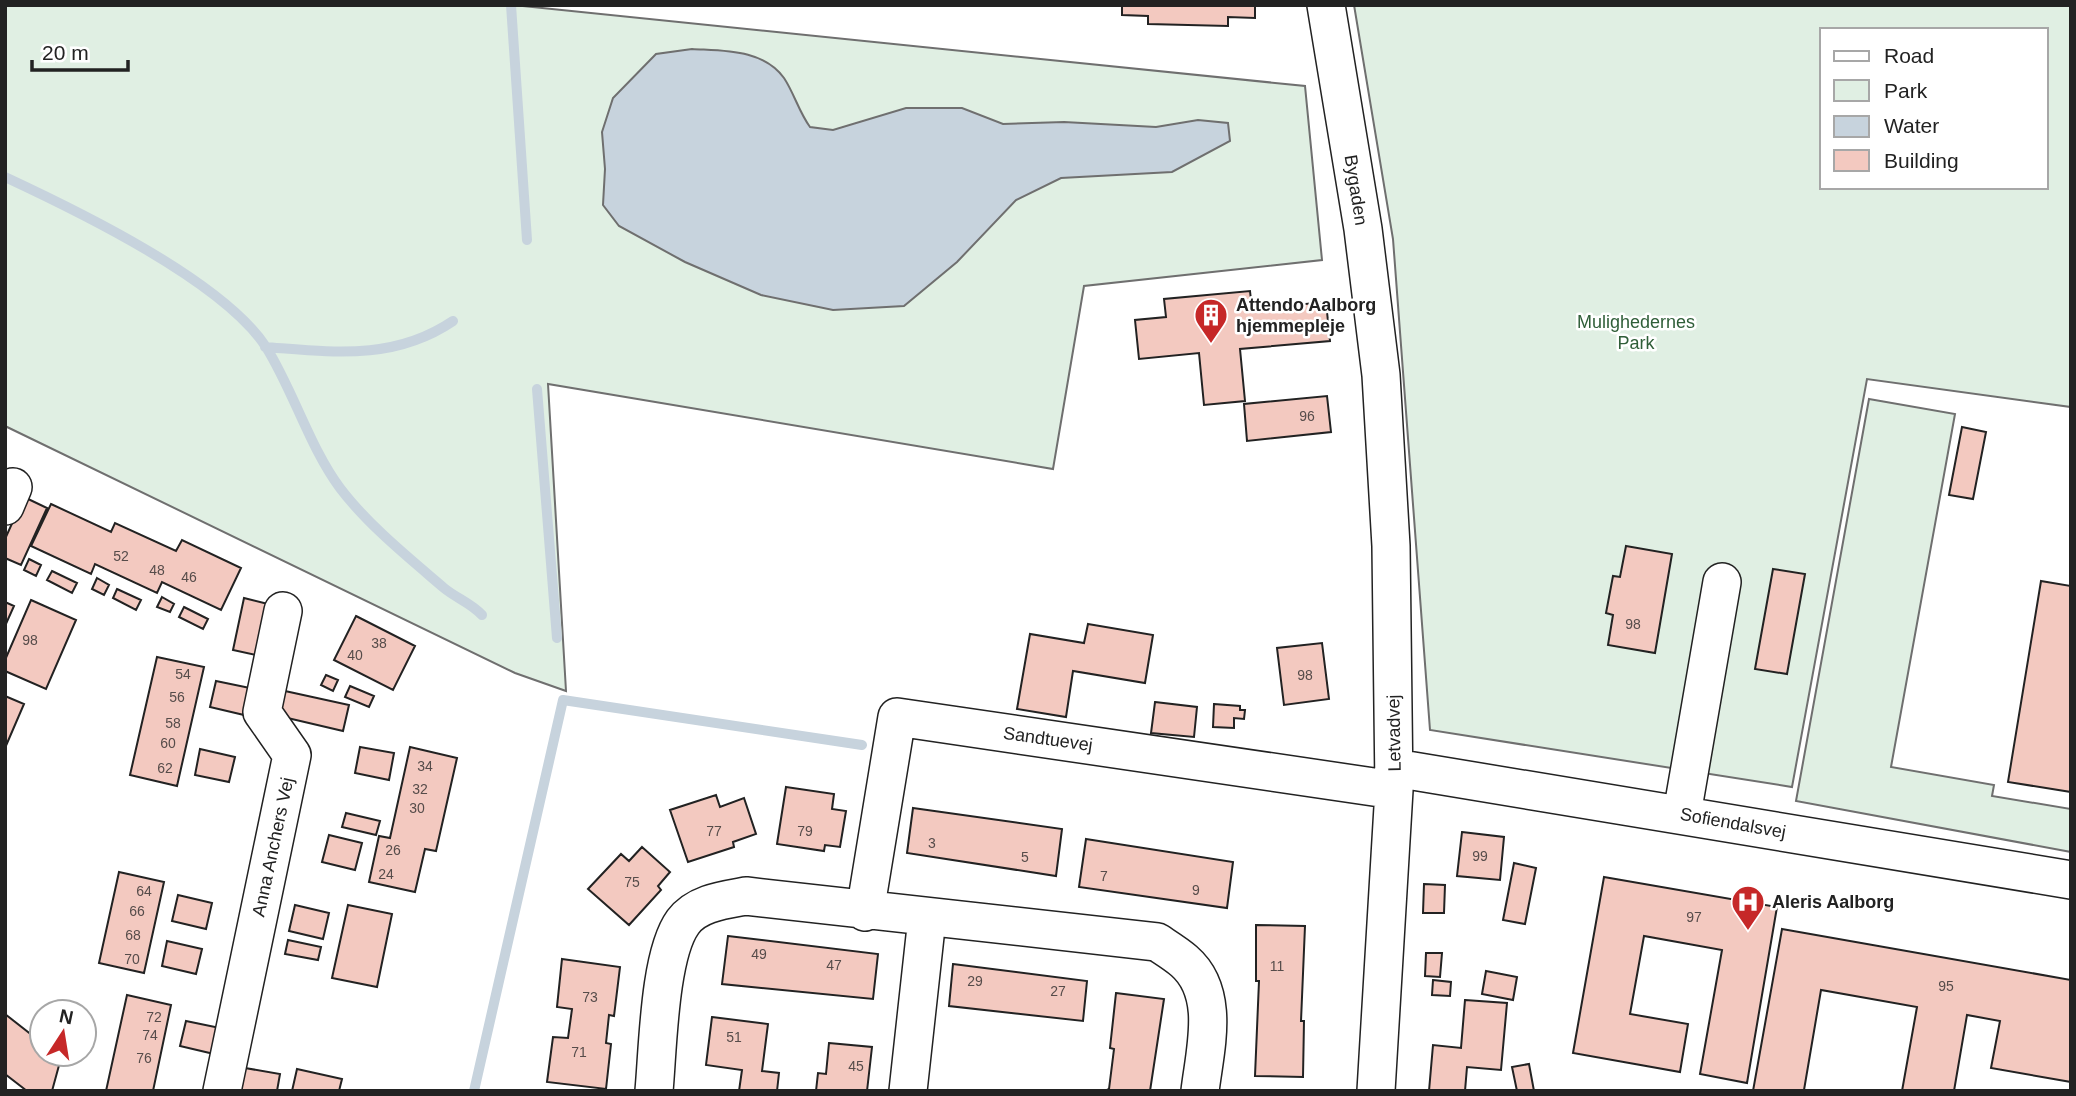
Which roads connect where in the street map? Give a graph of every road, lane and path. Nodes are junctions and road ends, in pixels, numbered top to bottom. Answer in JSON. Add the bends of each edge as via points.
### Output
{"nodes":[{"id":1,"x":1326,"y":5,"type":"edge"},
{"id":2,"x":1381,"y":374,"type":"joint"},
{"id":3,"x":1722,"y":582,"type":"dead end"},
{"id":4,"x":283,"y":611,"type":"dead end"},
{"id":5,"x":1395,"y":779,"type":"junction"},
{"id":6,"x":1682,"y":814,"type":"junction"},
{"id":7,"x":2071,"y":880,"type":"edge"},
{"id":8,"x":865,"y":912,"type":"junction"},
{"id":9,"x":927,"y":918,"type":"junction"},
{"id":10,"x":222,"y":1091,"type":"edge"},
{"id":11,"x":654,"y":1091,"type":"edge"},
{"id":12,"x":908,"y":1091,"type":"edge"},
{"id":13,"x":1200,"y":1091,"type":"edge"},
{"id":14,"x":1376,"y":1091,"type":"edge"}],
"edges":[{"from":1,"to":2,"type":"street","name":"Bygaden","via":[[1363,229]]},
{"from":2,"to":5,"type":"street","name":"Letvadvej","via":[[1391,546]]},
{"from":3,"to":6,"type":"street"},
{"from":4,"to":10,"type":"street","name":"Anna Anchers Vej","via":[[262,712],[292,755]]},
{"from":5,"to":6,"type":"street","name":"Sofiendalsvej"},
{"from":5,"to":8,"type":"street","name":"Sandtuevej","via":[[897,717]]},
{"from":5,"to":14,"type":"street","name":"Letvadvej"},
{"from":6,"to":7,"type":"street","name":"Sofiendalsvej"},
{"from":8,"to":9,"type":"street"},
{"from":8,"to":11,"type":"street","via":[[746,896],[712,902],[684,920],[669,950]]},
{"from":9,"to":12,"type":"street"},
{"from":9,"to":13,"type":"street","via":[[1157,942],[1186,962],[1200,984],[1209,1013]]}]}
